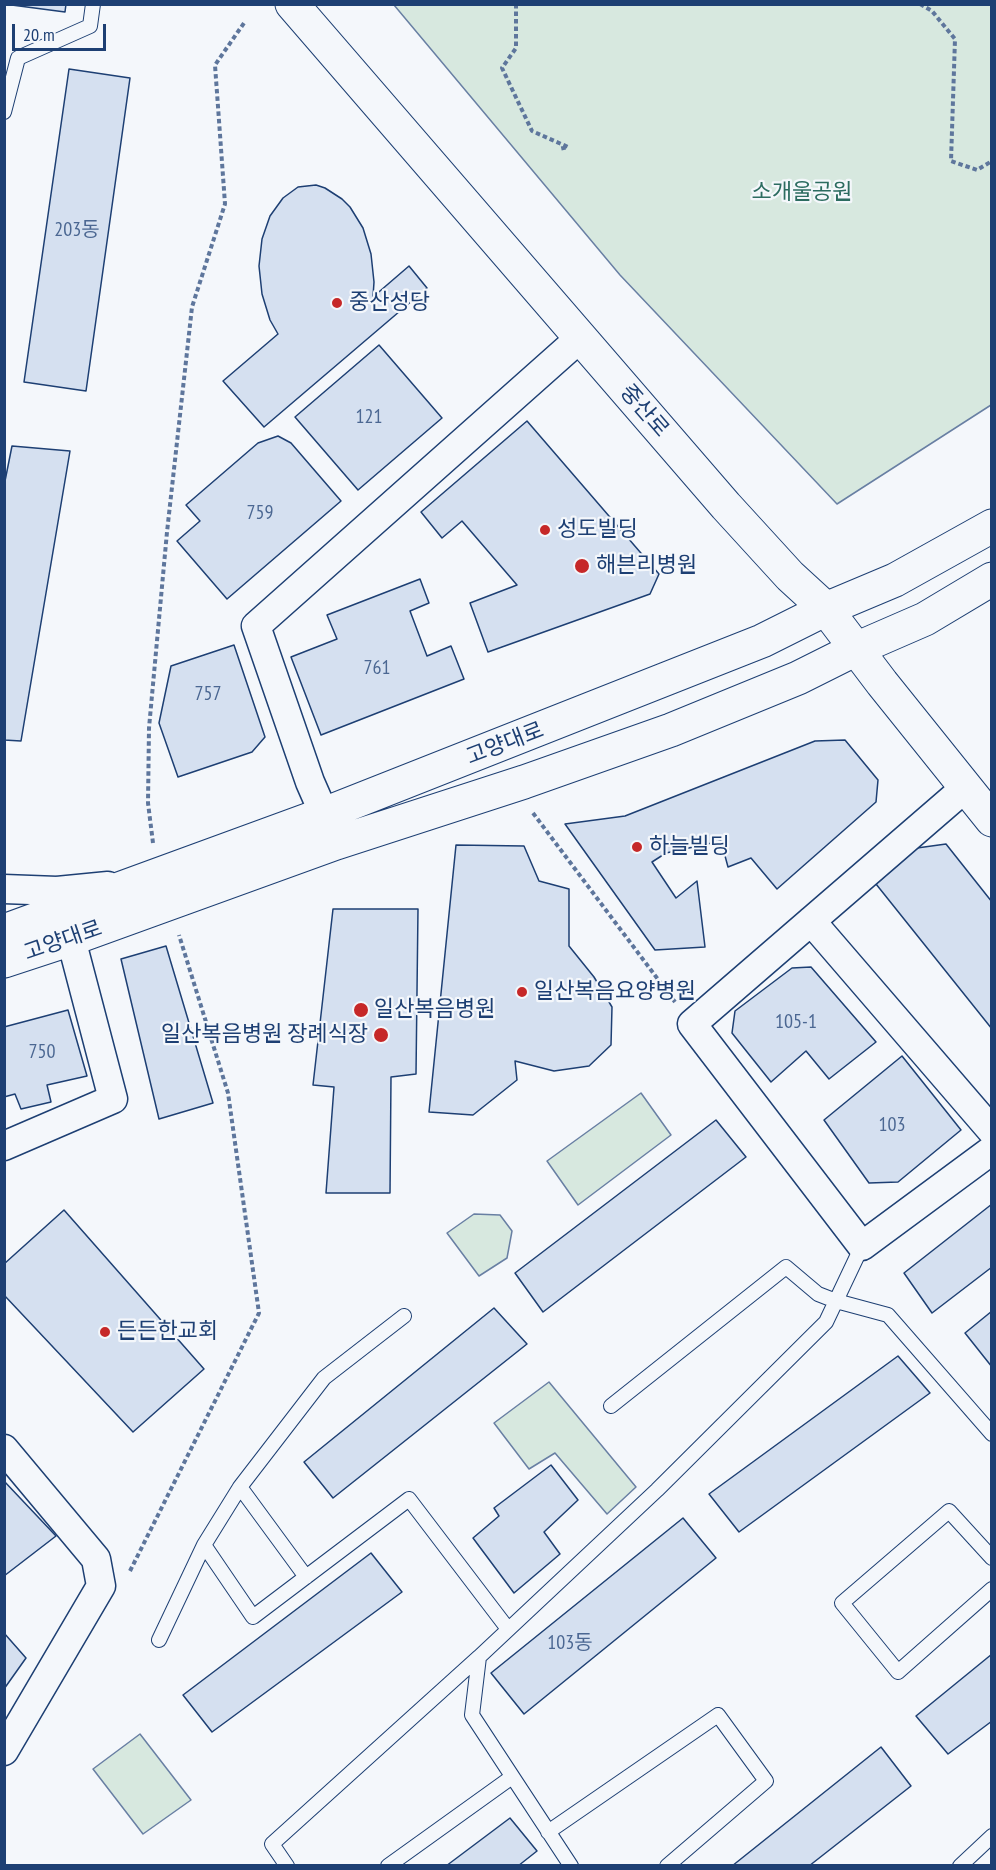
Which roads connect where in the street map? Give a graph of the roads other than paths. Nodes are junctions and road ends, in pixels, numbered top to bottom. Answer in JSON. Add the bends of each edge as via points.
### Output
{"nodes":[{"id":1,"x":93,"y":4,"type":"edge"},
{"id":2,"x":292,"y":4,"type":"edge"},
{"id":3,"x":4,"y":112,"type":"edge"},
{"id":4,"x":580,"y":338,"type":"junction"},
{"id":5,"x":992,"y":526,"type":"edge"},
{"id":6,"x":992,"y":579,"type":"edge"},
{"id":7,"x":826,"y":609,"type":"junction"},
{"id":8,"x":856,"y":649,"type":"junction"},
{"id":9,"x":965,"y":788,"type":"junction"},
{"id":10,"x":324,"y":814,"type":"junction"},
{"id":11,"x":992,"y":820,"type":"edge"},
{"id":12,"x":140,"y":883,"type":"junction"},
{"id":13,"x":4,"y":889,"type":"edge"},
{"id":14,"x":811,"y":921,"type":"junction"},
{"id":15,"x":4,"y":931,"type":"edge"},
{"id":16,"x":71,"y":939,"type":"junction"},
{"id":17,"x":4,"y":961,"type":"edge"},
{"id":18,"x":992,"y":1131,"type":"edge"},
{"id":19,"x":4,"y":1146,"type":"edge"},
{"id":20,"x":992,"y":1150,"type":"edge"},
{"id":21,"x":862,"y":1246,"type":"junction"},
{"id":22,"x":836,"y":1301,"type":"junction"},
{"id":23,"x":404,"y":1316,"type":"dead end"},
{"id":24,"x":611,"y":1406,"type":"dead end"},
{"id":25,"x":992,"y":1434,"type":"edge"},
{"id":26,"x":4,"y":1449,"type":"edge"},
{"id":27,"x":240,"y":1487,"type":"junction"},
{"id":28,"x":204,"y":1545,"type":"junction"},
{"id":29,"x":992,"y":1558,"type":"edge"},
{"id":30,"x":306,"y":1577,"type":"junction"},
{"id":31,"x":992,"y":1589,"type":"edge"},
{"id":32,"x":508,"y":1629,"type":"junction"},
{"id":33,"x":159,"y":1640,"type":"dead end"},
{"id":34,"x":479,"y":1657,"type":"junction"},
{"id":35,"x":4,"y":1751,"type":"edge"},
{"id":36,"x":512,"y":1777,"type":"junction"},
{"id":37,"x":548,"y":1832,"type":"junction"},
{"id":38,"x":992,"y":1836,"type":"edge"},
{"id":39,"x":287,"y":1866,"type":"edge"},
{"id":40,"x":388,"y":1866,"type":"edge"},
{"id":41,"x":571,"y":1866,"type":"edge"},
{"id":42,"x":667,"y":1866,"type":"edge"},
{"id":43,"x":960,"y":1866,"type":"edge"}],
"edges":[{"from":1,"to":3,"type":"lane","via":[[90,26],[18,58]]},
{"from":2,"to":4,"type":"main road","name":"중산로"},
{"from":4,"to":7,"type":"main road","name":"중산로","via":[[726,506]]},
{"from":4,"to":10,"type":"street","via":[[256,626]]},
{"from":5,"to":7,"type":"main road","name":"고양대로","via":[[895,580]]},
{"from":6,"to":8,"type":"main road","name":"고양대로","via":[[926,619]]},
{"from":7,"to":8,"type":"main road","name":"중산로"},
{"from":7,"to":10,"type":"main road","name":"고양대로","via":[[752,646]]},
{"from":8,"to":9,"type":"main road","name":"중산로"},
{"from":8,"to":16,"type":"main road","name":"고양대로","via":[[798,678],[671,730],[336,843]]},
{"from":9,"to":11,"type":"main road","name":"중산로"},
{"from":9,"to":14,"type":"street"},
{"from":10,"to":12,"type":"main road","name":"고양대로"},
{"from":12,"to":13,"type":"street","via":[[57,891]]},
{"from":12,"to":15,"type":"main road","name":"고양대로"},
{"from":14,"to":18,"type":"street"},
{"from":14,"to":21,"type":"street","via":[[692,1024]]},
{"from":16,"to":17,"type":"main road","name":"고양대로"},
{"from":16,"to":19,"type":"street","via":[[113,1099]]},
{"from":20,"to":21,"type":"street"},
{"from":21,"to":22,"type":"lane"},
{"from":22,"to":24,"type":"lane","via":[[818,1294],[786,1267]]},
{"from":22,"to":25,"type":"lane","via":[[888,1315]]},
{"from":22,"to":32,"type":"lane","via":[[826,1322],[657,1490]]},
{"from":23,"to":27,"type":"lane","via":[[324,1378]]},
{"from":26,"to":35,"type":"street","via":[[96,1559],[101,1586]]},
{"from":27,"to":28,"type":"lane"},
{"from":27,"to":30,"type":"lane"},
{"from":28,"to":30,"type":"lane","via":[[253,1617]]},
{"from":28,"to":33,"type":"lane"},
{"from":29,"to":31,"type":"lane","via":[[949,1511],[842,1603],[898,1672]]},
{"from":30,"to":32,"type":"lane","via":[[409,1499]]},
{"from":32,"to":34,"type":"lane"},
{"from":34,"to":36,"type":"lane","via":[[472,1715]]},
{"from":34,"to":39,"type":"lane","via":[[272,1844]]},
{"from":36,"to":37,"type":"lane"},
{"from":36,"to":40,"type":"lane"},
{"from":37,"to":41,"type":"lane"},
{"from":37,"to":42,"type":"lane","via":[[718,1715],[766,1781]]},
{"from":38,"to":43,"type":"lane"}]}
